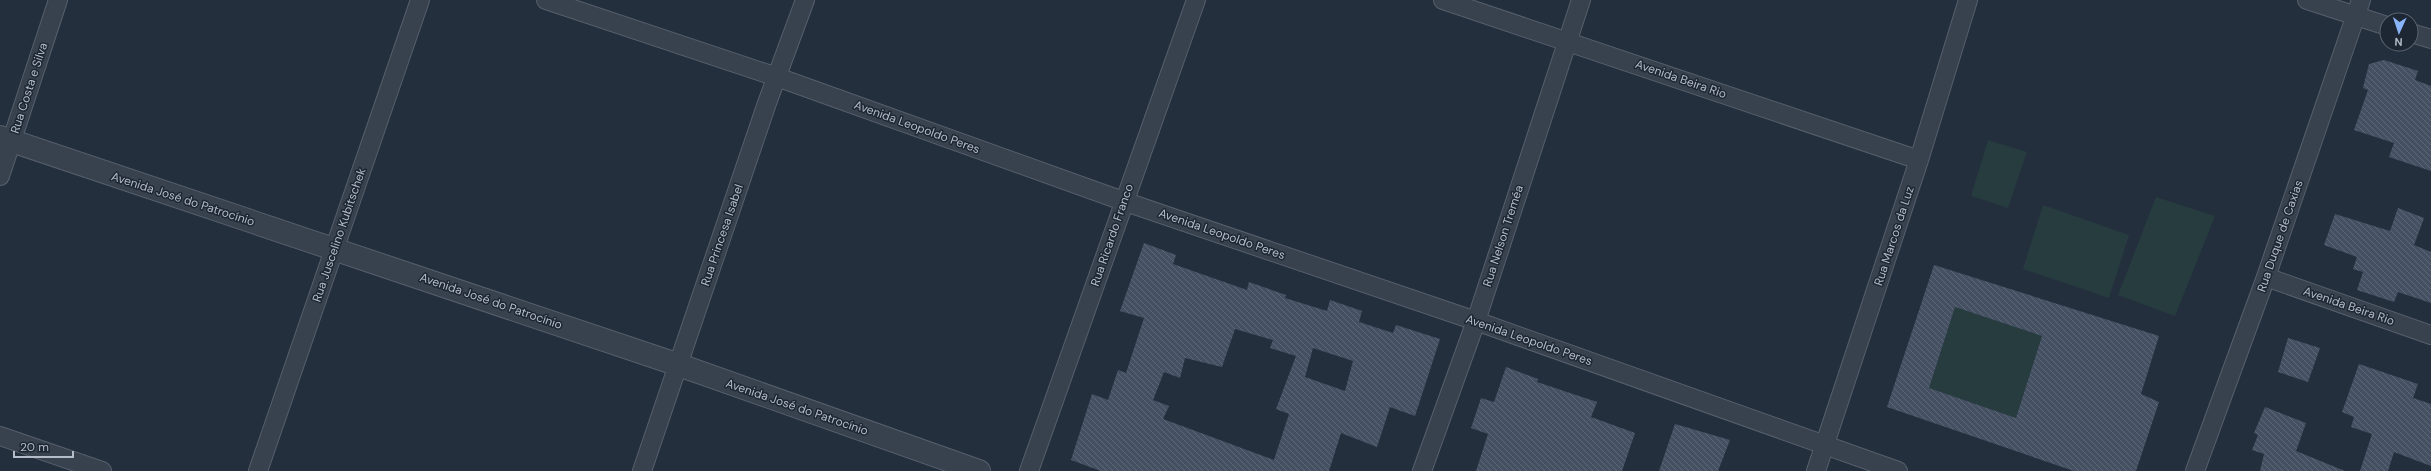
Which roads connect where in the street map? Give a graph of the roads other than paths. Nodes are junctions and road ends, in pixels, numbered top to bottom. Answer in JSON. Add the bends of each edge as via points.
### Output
{"nodes":[{"id":1,"x":58,"y":0,"type":"edge"},
{"id":2,"x":420,"y":0,"type":"edge"},
{"id":3,"x":546,"y":0,"type":"edge"},
{"id":4,"x":805,"y":0,"type":"edge"},
{"id":5,"x":1196,"y":0,"type":"edge"},
{"id":6,"x":1443,"y":0,"type":"edge"},
{"id":7,"x":1581,"y":0,"type":"edge"},
{"id":8,"x":1968,"y":0,"type":"edge"},
{"id":9,"x":2307,"y":0,"type":"edge"},
{"id":10,"x":2361,"y":0,"type":"edge"},
{"id":11,"x":2355,"y":17,"type":"junction"},
{"id":12,"x":2379,"y":24,"type":"edge"},
{"id":13,"x":2419,"y":35,"type":"edge"},
{"id":14,"x":2431,"y":39,"type":"edge"},
{"id":15,"x":1567,"y":40,"type":"junction"},
{"id":16,"x":777,"y":77,"type":"junction"},
{"id":17,"x":6,"y":139,"type":"edge"},
{"id":18,"x":1920,"y":160,"type":"junction"},
{"id":19,"x":0,"y":176,"type":"edge"},
{"id":20,"x":1123,"y":201,"type":"junction"},
{"id":21,"x":335,"y":248,"type":"junction"},
{"id":22,"x":2266,"y":277,"type":"junction"},
{"id":23,"x":1476,"y":321,"type":"junction"},
{"id":24,"x":2431,"y":335,"type":"edge"},
{"id":25,"x":679,"y":365,"type":"junction"},
{"id":26,"x":0,"y":436,"type":"edge"},
{"id":27,"x":1825,"y":444,"type":"junction"},
{"id":28,"x":102,"y":471,"type":"edge"},
{"id":29,"x":258,"y":471,"type":"edge"},
{"id":30,"x":642,"y":471,"type":"edge"},
{"id":31,"x":979,"y":471,"type":"edge"},
{"id":32,"x":1030,"y":471,"type":"edge"},
{"id":33,"x":1422,"y":471,"type":"edge"},
{"id":34,"x":1816,"y":471,"type":"edge"},
{"id":35,"x":1898,"y":471,"type":"edge"},
{"id":36,"x":2195,"y":471,"type":"edge"}],
"edges":[{"from":1,"to":17,"type":"street","name":"Rua Costa e Silva"},
{"from":2,"to":21,"type":"street","name":"Rua Juscelino Kubitschek"},
{"from":3,"to":16,"type":"street","name":"Avenida Leopoldo Peres"},
{"from":4,"to":16,"type":"street","name":"Rua Princesa Isabel"},
{"from":5,"to":20,"type":"street","name":"Rua Ricardo Franco"},
{"from":6,"to":15,"type":"street","name":"Avenida Beira Rio"},
{"from":7,"to":15,"type":"street","name":"Rua Nelson Treméa"},
{"from":8,"to":18,"type":"street","name":"Rua Marcos da Luz"},
{"from":9,"to":11,"type":"street"},
{"from":10,"to":11,"type":"street","name":"Rua Duque de Caxias"},
{"from":11,"to":12,"type":"street"},
{"from":11,"to":22,"type":"street","name":"Rua Duque de Caxias"},
{"from":13,"to":14,"type":"street"},
{"from":15,"to":18,"type":"street","name":"Avenida Beira Rio"},
{"from":15,"to":23,"type":"street","name":"Rua Nelson Treméa"},
{"from":16,"to":20,"type":"street","name":"Avenida Leopoldo Peres"},
{"from":16,"to":25,"type":"street","name":"Rua Princesa Isabel"},
{"from":17,"to":19,"type":"street","name":"Rua Costa e Silva"},
{"from":17,"to":21,"type":"street","name":"Avenida José do Patrocínio"},
{"from":18,"to":27,"type":"street","name":"Rua Marcos da Luz"},
{"from":20,"to":23,"type":"street","name":"Avenida Leopoldo Peres"},
{"from":20,"to":32,"type":"street","name":"Rua Ricardo Franco"},
{"from":21,"to":25,"type":"street","name":"Avenida José do Patrocínio"},
{"from":21,"to":29,"type":"street","name":"Rua Juscelino Kubitschek"},
{"from":22,"to":24,"type":"street","name":"Avenida Beira Rio"},
{"from":22,"to":36,"type":"street","name":"Rua Duque de Caxias"},
{"from":23,"to":27,"type":"street","name":"Avenida Leopoldo Peres"},
{"from":23,"to":33,"type":"street","name":"Rua Nelson Treméa"},
{"from":25,"to":30,"type":"street","name":"Rua Princesa Isabel"},
{"from":25,"to":31,"type":"street","name":"Avenida José do Patrocínio"},
{"from":26,"to":28,"type":"street"},
{"from":27,"to":34,"type":"street","name":"Rua Marcos da Luz"},
{"from":27,"to":35,"type":"street","name":"Avenida Leopoldo Peres"}]}
